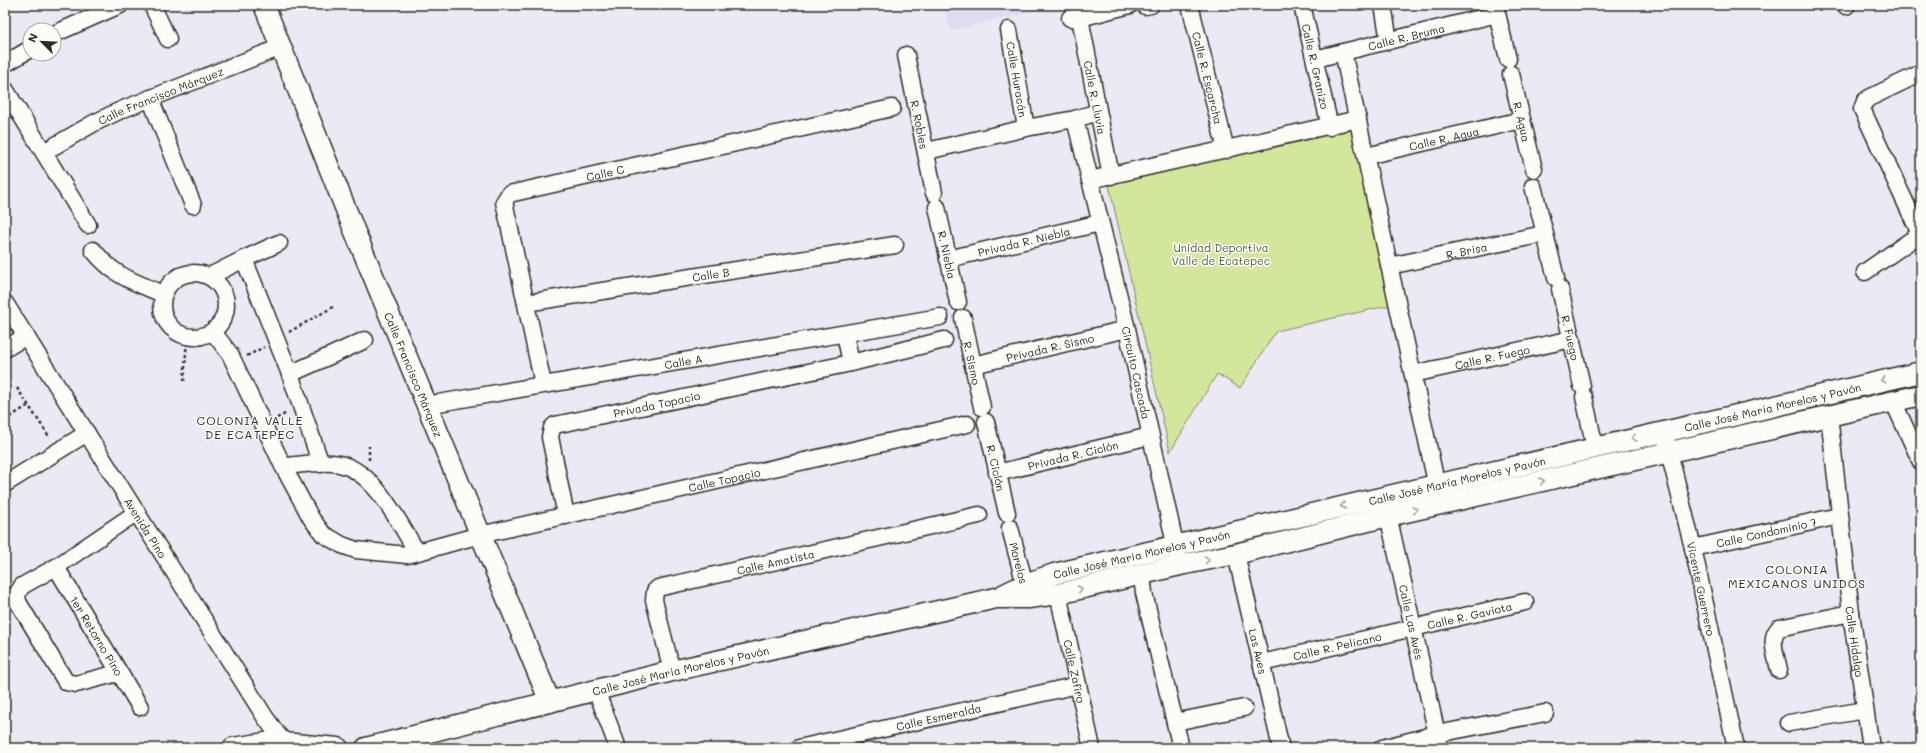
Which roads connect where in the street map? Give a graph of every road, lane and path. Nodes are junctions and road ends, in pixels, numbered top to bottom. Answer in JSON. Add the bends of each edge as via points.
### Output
{"nodes":[{"id":1,"x":120,"y":5,"type":"edge"},
{"id":2,"x":152,"y":5,"type":"edge"},
{"id":3,"x":264,"y":5,"type":"edge"},
{"id":4,"x":1142,"y":5,"type":"edge"},
{"id":5,"x":1190,"y":5,"type":"edge"},
{"id":6,"x":1302,"y":5,"type":"edge"},
{"id":7,"x":1383,"y":5,"type":"edge"},
{"id":8,"x":1496,"y":9,"type":"edge"},
{"id":9,"x":62,"y":30,"type":"edge"},
{"id":10,"x":1009,"y":30,"type":"dead end"},
{"id":11,"x":168,"y":39,"type":"dead end"},
{"id":12,"x":1390,"y":41,"type":"junction"},
{"id":13,"x":281,"y":47,"type":"junction"},
{"id":14,"x":1343,"y":52,"type":"junction"},
{"id":15,"x":22,"y":54,"type":"edge"},
{"id":16,"x":906,"y":55,"type":"dead end"},
{"id":17,"x":1315,"y":59,"type":"junction"},
{"id":18,"x":5,"y":64,"type":"edge"},
{"id":19,"x":1921,"y":73,"type":"edge"},
{"id":20,"x":5,"y":89,"type":"edge"},
{"id":21,"x":150,"y":98,"type":"junction"},
{"id":22,"x":892,"y":108,"type":"dead end"},
{"id":23,"x":1098,"y":112,"type":"junction"},
{"id":24,"x":1075,"y":119,"type":"junction"},
{"id":25,"x":1358,"y":120,"type":"junction"},
{"id":26,"x":1522,"y":120,"type":"junction"},
{"id":27,"x":1330,"y":127,"type":"junction"},
{"id":28,"x":1026,"y":128,"type":"junction"},
{"id":29,"x":1226,"y":150,"type":"junction"},
{"id":30,"x":927,"y":151,"type":"junction"},
{"id":31,"x":44,"y":152,"type":"junction"},
{"id":32,"x":1366,"y":156,"type":"junction"},
{"id":33,"x":1534,"y":169,"type":"dead end"},
{"id":34,"x":1111,"y":176,"type":"junction"},
{"id":35,"x":1090,"y":180,"type":"junction"},
{"id":36,"x":1533,"y":186,"type":"dead end"},
{"id":37,"x":936,"y":200,"type":"joint"},
{"id":38,"x":193,"y":204,"type":"dead end"},
{"id":39,"x":1100,"y":223,"type":"junction"},
{"id":40,"x":88,"y":225,"type":"dead end"},
{"id":41,"x":1544,"y":234,"type":"junction"},
{"id":42,"x":1921,"y":235,"type":"edge"},
{"id":43,"x":279,"y":244,"type":"dead end"},
{"id":44,"x":895,"y":244,"type":"dead end"},
{"id":45,"x":93,"y":250,"type":"dead end"},
{"id":46,"x":244,"y":259,"type":"junction"},
{"id":47,"x":948,"y":259,"type":"junction"},
{"id":48,"x":1389,"y":266,"type":"junction"},
{"id":49,"x":1865,"y":272,"type":"dead end"},
{"id":50,"x":210,"y":276,"type":"junction"},
{"id":51,"x":163,"y":294,"type":"junction"},
{"id":52,"x":958,"y":302,"type":"dead end"},
{"id":53,"x":5,"y":303,"type":"edge"},
{"id":54,"x":526,"y":303,"type":"junction"},
{"id":55,"x":940,"y":317,"type":"dead end"},
{"id":56,"x":963,"y":318,"type":"dead end"},
{"id":57,"x":1127,"y":329,"type":"junction"},
{"id":58,"x":213,"y":332,"type":"junction"},
{"id":59,"x":845,"y":334,"type":"junction"},
{"id":60,"x":26,"y":336,"type":"junction"},
{"id":61,"x":187,"y":338,"type":"junction"},
{"id":62,"x":1572,"y":338,"type":"junction"},
{"id":63,"x":365,"y":340,"type":"dead end"},
{"id":64,"x":944,"y":340,"type":"dead end"},
{"id":65,"x":5,"y":350,"type":"edge"},
{"id":66,"x":851,"y":363,"type":"junction"},
{"id":67,"x":973,"y":364,"type":"junction"},
{"id":68,"x":1921,"y":372,"type":"edge"},
{"id":69,"x":290,"y":374,"type":"junction"},
{"id":70,"x":1413,"y":374,"type":"junction"},
{"id":71,"x":184,"y":381,"type":"dead end"},
{"id":72,"x":543,"y":384,"type":"junction"},
{"id":73,"x":17,"y":388,"type":"dead end"},
{"id":74,"x":1921,"y":395,"type":"edge"},
{"id":75,"x":1894,"y":401,"type":"junction"},
{"id":76,"x":301,"y":405,"type":"junction"},
{"id":77,"x":427,"y":405,"type":"junction"},
{"id":78,"x":29,"y":406,"type":"junction"},
{"id":79,"x":982,"y":407,"type":"dead end"},
{"id":80,"x":1829,"y":415,"type":"junction"},
{"id":81,"x":5,"y":420,"type":"edge"},
{"id":82,"x":986,"y":422,"type":"dead end"},
{"id":83,"x":967,"y":424,"type":"dead end"},
{"id":84,"x":263,"y":425,"type":"junction"},
{"id":85,"x":1663,"y":431,"type":"junction"},
{"id":86,"x":87,"y":433,"type":"junction"},
{"id":87,"x":1150,"y":436,"type":"junction"},
{"id":88,"x":1595,"y":448,"type":"junction"},
{"id":89,"x":59,"y":452,"type":"junction"},
{"id":90,"x":1670,"y":453,"type":"junction"},
{"id":91,"x":1921,"y":462,"type":"edge"},
{"id":92,"x":321,"y":464,"type":"junction"},
{"id":93,"x":283,"y":466,"type":"junction"},
{"id":94,"x":997,"y":473,"type":"junction"},
{"id":95,"x":5,"y":484,"type":"edge"},
{"id":96,"x":1436,"y":485,"type":"junction"},
{"id":97,"x":1384,"y":497,"type":"junction"},
{"id":98,"x":1440,"y":504,"type":"junction"},
{"id":99,"x":137,"y":512,"type":"junction"},
{"id":100,"x":979,"y":515,"type":"dead end"},
{"id":101,"x":566,"y":516,"type":"junction"},
{"id":102,"x":1388,"y":516,"type":"junction"},
{"id":103,"x":1839,"y":516,"type":"junction"},
{"id":104,"x":1009,"y":521,"type":"joint"},
{"id":105,"x":480,"y":535,"type":"junction"},
{"id":106,"x":1175,"y":546,"type":"junction"},
{"id":107,"x":1693,"y":548,"type":"junction"},
{"id":108,"x":418,"y":552,"type":"junction"},
{"id":109,"x":1236,"y":554,"type":"junction"},
{"id":110,"x":1180,"y":565,"type":"junction"},
{"id":111,"x":56,"y":567,"type":"junction"},
{"id":112,"x":1142,"y":575,"type":"junction"},
{"id":113,"x":1027,"y":591,"type":"junction"},
{"id":114,"x":1058,"y":594,"type":"junction"},
{"id":115,"x":1525,"y":602,"type":"dead end"},
{"id":116,"x":1851,"y":613,"type":"junction"},
{"id":117,"x":1414,"y":629,"type":"junction"},
{"id":118,"x":1262,"y":663,"type":"junction"},
{"id":119,"x":1779,"y":670,"type":"dead end"},
{"id":120,"x":672,"y":671,"type":"junction"},
{"id":121,"x":118,"y":673,"type":"junction"},
{"id":122,"x":1078,"y":685,"type":"junction"},
{"id":123,"x":596,"y":690,"type":"junction"},
{"id":124,"x":550,"y":702,"type":"junction"},
{"id":125,"x":140,"y":707,"type":"dead end"},
{"id":126,"x":1244,"y":708,"type":"dead end"},
{"id":127,"x":1865,"y":710,"type":"junction"},
{"id":128,"x":1545,"y":713,"type":"dead end"},
{"id":129,"x":1175,"y":722,"type":"junction"},
{"id":130,"x":1789,"y":723,"type":"dead end"},
{"id":131,"x":1439,"y":741,"type":"edge"},
{"id":132,"x":288,"y":745,"type":"edge"},
{"id":133,"x":233,"y":748,"type":"edge"},
{"id":134,"x":338,"y":748,"type":"edge"},
{"id":135,"x":366,"y":748,"type":"edge"},
{"id":136,"x":618,"y":748,"type":"edge"},
{"id":137,"x":799,"y":748,"type":"edge"},
{"id":138,"x":1092,"y":748,"type":"edge"},
{"id":139,"x":1181,"y":748,"type":"edge"},
{"id":140,"x":1281,"y":748,"type":"edge"},
{"id":141,"x":1382,"y":748,"type":"edge"},
{"id":142,"x":1736,"y":748,"type":"edge"},
{"id":143,"x":1870,"y":748,"type":"edge"}],
"edges":[{"from":1,"to":9,"type":"street"},
{"from":2,"to":11,"type":"street"},
{"from":3,"to":13,"type":"street","name":"Calle Francisco Márquez"},
{"from":4,"to":23,"type":"street","name":"Calle R. Lluvia","via":[[1075,18]]},
{"from":5,"to":29,"type":"street","name":"Calle R. Escarcha"},
{"from":6,"to":17,"type":"street","name":"Calle R. Granizo"},
{"from":7,"to":12,"type":"street"},
{"from":8,"to":12,"type":"street","name":"Calle R. Bruma"},
{"from":8,"to":26,"type":"street","name":"R. Agua"},
{"from":10,"to":28,"type":"street","name":"Calle Huracán"},
{"from":12,"to":14,"type":"street","name":"Calle R. Bruma"},
{"from":13,"to":21,"type":"street","name":"Calle Francisco Márquez"},
{"from":13,"to":77,"type":"street","name":"Calle Francisco Márquez"},
{"from":14,"to":17,"type":"street","name":"Calle R. Bruma"},
{"from":14,"to":25,"type":"street"},
{"from":15,"to":18,"type":"street"},
{"from":16,"to":30,"type":"street","name":"R. Robles"},
{"from":17,"to":27,"type":"street","name":"Calle R. Granizo"},
{"from":19,"to":42,"type":"street","via":[[1869,98],[1863,104],[1863,113]]},
{"from":20,"to":31,"type":"street"},
{"from":21,"to":31,"type":"street","name":"Calle Francisco Márquez","via":[[94,123]]},
{"from":21,"to":38,"type":"street"},
{"from":22,"to":54,"type":"street","name":"Calle C","via":[[510,194],[504,202]]},
{"from":23,"to":24,"type":"street"},
{"from":23,"to":34,"type":"street","name":"Calle R. Lluvia"},
{"from":24,"to":28,"type":"street"},
{"from":24,"to":35,"type":"street","name":"Circuito Cascada"},
{"from":25,"to":27,"type":"street"},
{"from":25,"to":32,"type":"street"},
{"from":26,"to":32,"type":"street","name":"Calle R. Agua"},
{"from":26,"to":33,"type":"street","name":"R. Agua"},
{"from":27,"to":29,"type":"street"},
{"from":28,"to":30,"type":"street"},
{"from":29,"to":34,"type":"street"},
{"from":30,"to":37,"type":"street","name":"R. Robles"},
{"from":31,"to":40,"type":"street"},
{"from":32,"to":48,"type":"street"},
{"from":34,"to":35,"type":"street"},
{"from":35,"to":39,"type":"street","name":"Circuito Cascada"},
{"from":36,"to":41,"type":"street"},
{"from":37,"to":47,"type":"street","name":"R. Niebla"},
{"from":39,"to":47,"type":"street","name":"Privada R. Niebla"},
{"from":39,"to":57,"type":"street","name":"Circuito Cascada"},
{"from":41,"to":48,"type":"street","name":"R. Brisa"},
{"from":41,"to":62,"type":"street","name":"R. Fuego"},
{"from":42,"to":49,"type":"street"},
{"from":43,"to":46,"type":"street"},
{"from":44,"to":54,"type":"street","name":"Calle B"},
{"from":45,"to":51,"type":"street","via":[[117,274]]},
{"from":46,"to":50,"type":"street"},
{"from":46,"to":69,"type":"street"},
{"from":47,"to":52,"type":"street","name":"R. Niebla"},
{"from":48,"to":70,"type":"street"},
{"from":50,"to":51,"type":"street","via":[[196,272],[182,274],[170,282]]},
{"from":50,"to":58,"type":"street","via":[[222,288],[227,304],[224,320]]},
{"from":51,"to":61,"type":"street","via":[[162,313],[171,329]]},
{"from":53,"to":60,"type":"street","name":"Avenida Pino"},
{"from":54,"to":72,"type":"street","name":"Calle C"},
{"from":55,"to":59,"type":"street","name":"Calle A"},
{"from":56,"to":67,"type":"street","name":"R. Sismo"},
{"from":57,"to":67,"type":"street","name":"Privada R. Sismo"},
{"from":57,"to":87,"type":"street","name":"Circuito Cascada"},
{"from":58,"to":61,"type":"street","via":[[201,338]]},
{"from":58,"to":84,"type":"street","name":"Calle Topacio","via":[[230,354]]},
{"from":59,"to":66,"type":"street"},
{"from":59,"to":72,"type":"street","name":"Calle A"},
{"from":60,"to":65,"type":"street"},
{"from":60,"to":86,"type":"street","name":"Avenida Pino"},
{"from":61,"to":71,"type":"path"},
{"from":62,"to":70,"type":"street","name":"Calle R. Fuego"},
{"from":62,"to":88,"type":"street","name":"R. Fuego"},
{"from":63,"to":69,"type":"street"},
{"from":64,"to":66,"type":"street","name":"Privada Topacio"},
{"from":66,"to":101,"type":"street","name":"Privada Topacio","via":[[555,425],[550,437]]},
{"from":67,"to":79,"type":"street","name":"R. Sismo"},
{"from":68,"to":85,"type":"street","name":"Calle José María Morelos y Pavón","one_way":true},
{"from":69,"to":76,"type":"street"},
{"from":70,"to":96,"type":"street"},
{"from":72,"to":77,"type":"street","name":"Calle A"},
{"from":73,"to":78,"type":"path"},
{"from":74,"to":75,"type":"street","name":"Calle José María Morelos y Pavón"},
{"from":75,"to":80,"type":"street","name":"Calle José María Morelos y Pavón"},
{"from":75,"to":91,"type":"street"},
{"from":76,"to":84,"type":"path"},
{"from":76,"to":92,"type":"street"},
{"from":77,"to":105,"type":"street","name":"Calle Francisco Márquez"},
{"from":78,"to":81,"type":"path"},
{"from":78,"to":89,"type":"path"},
{"from":80,"to":90,"type":"street","name":"Calle José María Morelos y Pavón"},
{"from":80,"to":103,"type":"street","name":"Calle Hidalgo"},
{"from":82,"to":94,"type":"street","name":"R. Ciclón"},
{"from":83,"to":101,"type":"street","name":"Calle Topacio"},
{"from":84,"to":93,"type":"street","name":"Calle Topacio"},
{"from":85,"to":88,"type":"street","name":"Calle José María Morelos y Pavón","one_way":true},
{"from":85,"to":90,"type":"street","name":"Vicente Guerrero"},
{"from":86,"to":89,"type":"street"},
{"from":86,"to":99,"type":"street","name":"Avenida Pino"},
{"from":87,"to":94,"type":"street","name":"Privada R. Ciclón"},
{"from":87,"to":106,"type":"street","name":"Circuito Cascada"},
{"from":88,"to":96,"type":"street","name":"Calle José María Morelos y Pavón"},
{"from":89,"to":95,"type":"street"},
{"from":98,"to":90,"type":"street","name":"Calle José María Morelos y Pavón","one_way":true},
{"from":90,"to":107,"type":"street","name":"Vicente Guerrero"},
{"from":92,"to":93,"type":"street"},
{"from":92,"to":108,"type":"street","via":[[333,463],[350,468],[368,479]]},
{"from":93,"to":108,"type":"street","name":"Calle Topacio","via":[[311,518],[323,534],[356,550],[407,555]]},
{"from":94,"to":104,"type":"street","name":"R. Ciclón"},
{"from":96,"to":97,"type":"street","name":"Calle José María Morelos y Pavón"},
{"from":96,"to":98,"type":"street"},
{"from":97,"to":102,"type":"street","name":"Calle Las Avés"},
{"from":97,"to":106,"type":"street","name":"Calle José María Morelos y Pavón","one_way":true},
{"from":102,"to":98,"type":"street","name":"Calle José María Morelos y Pavón","one_way":true},
{"from":99,"to":111,"type":"street","name":"1er Retorno Pino"},
{"from":99,"to":132,"type":"street","name":"Avenida Pino","via":[[264,717]]},
{"from":100,"to":120,"type":"street","name":"Calle Amatista","via":[[658,588],[654,600]]},
{"from":101,"to":105,"type":"street","name":"Calle Topacio"},
{"from":102,"to":109,"type":"street","name":"Calle José María Morelos y Pavón"},
{"from":102,"to":117,"type":"street","name":"Calle Las Avés"},
{"from":103,"to":107,"type":"street","name":"Calle Condominio 7"},
{"from":103,"to":116,"type":"street","name":"Calle Hidalgo"},
{"from":104,"to":113,"type":"street","name":"Morelos"},
{"from":105,"to":108,"type":"street","name":"Calle Topacio"},
{"from":105,"to":124,"type":"street","name":"Calle Francisco Márquez"},
{"from":106,"to":110,"type":"street","name":"Circuito Cascada"},
{"from":106,"to":113,"type":"street","name":"Calle José María Morelos y Pavón","via":[[1054,574]]},
{"from":107,"to":142,"type":"street","name":"Vicente Guerrero"},
{"from":110,"to":109,"type":"street","name":"Calle José María Morelos y Pavón","one_way":true},
{"from":109,"to":118,"type":"street","name":"Las Aves"},
{"from":110,"to":112,"type":"street","name":"Calle José María Morelos y Pavón"},
{"from":111,"to":121,"type":"street","name":"1er Retorno Pino"},
{"from":111,"to":121,"type":"street","name":"1er Retorno Pino","via":[[19,589],[16,598],[18,602],[66,682],[76,684]]},
{"from":114,"to":112,"type":"street","name":"Calle José María Morelos y Pavón","one_way":true},
{"from":112,"to":129,"type":"street"},
{"from":113,"to":114,"type":"street","name":"Calle José María Morelos y Pavón"},
{"from":113,"to":120,"type":"street","name":"Calle José María Morelos y Pavón"},
{"from":114,"to":122,"type":"street","name":"Calle Zafiro"},
{"from":115,"to":117,"type":"street","name":"Calle R. Gaviota"},
{"from":116,"to":119,"type":"street","via":[[1779,628],[1774,635]]},
{"from":116,"to":127,"type":"street","name":"Calle Hidalgo"},
{"from":117,"to":118,"type":"street","name":"Calle R. Pelícano"},
{"from":117,"to":131,"type":"street","name":"Calle Las Avés"},
{"from":118,"to":140,"type":"street","name":"Las Aves"},
{"from":120,"to":123,"type":"street","name":"Calle José María Morelos y Pavón"},
{"from":121,"to":125,"type":"street"},
{"from":122,"to":137,"type":"street","name":"Calle Esmeralda"},
{"from":122,"to":138,"type":"street","name":"Calle Zafiro"},
{"from":123,"to":124,"type":"street","name":"Calle José María Morelos y Pavón"},
{"from":123,"to":136,"type":"street"},
{"from":124,"to":135,"type":"street","name":"Calle José María Morelos y Pavón"},
{"from":126,"to":129,"type":"street"},
{"from":127,"to":130,"type":"street"},
{"from":127,"to":143,"type":"street","name":"Calle Hidalgo"},
{"from":128,"to":131,"type":"street"},
{"from":129,"to":139,"type":"street"},
{"from":131,"to":141,"type":"street"},
{"from":132,"to":133,"type":"street","via":[[256,743]]},
{"from":132,"to":134,"type":"street"}]}
